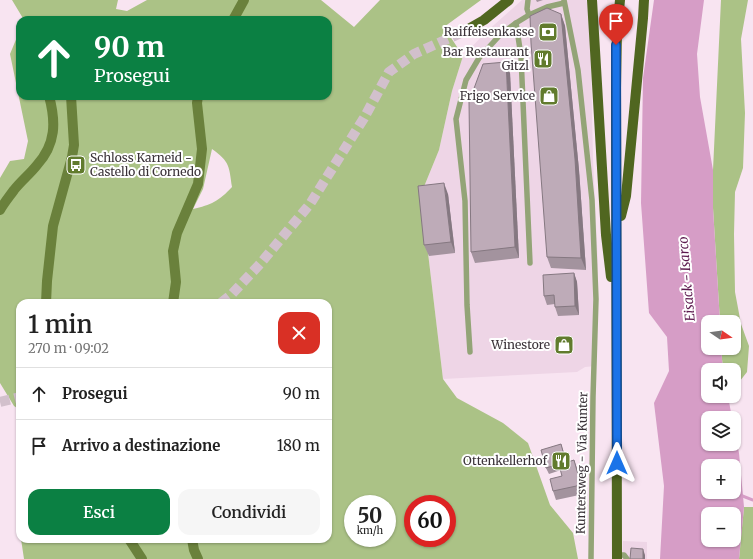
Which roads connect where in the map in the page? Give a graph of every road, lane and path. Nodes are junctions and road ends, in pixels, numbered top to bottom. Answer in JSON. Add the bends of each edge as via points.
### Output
{"nodes":[{"id":1,"x":244,"y":0,"type":"edge"},
{"id":2,"x":509,"y":0,"type":"edge"},
{"id":3,"x":528,"y":0,"type":"edge"},
{"id":4,"x":592,"y":0,"type":"edge"},
{"id":5,"x":620,"y":0,"type":"edge"},
{"id":6,"x":644,"y":0,"type":"edge"},
{"id":7,"x":564,"y":2,"type":"edge"},
{"id":8,"x":529,"y":15,"type":"junction"},
{"id":9,"x":235,"y":16,"type":"edge"},
{"id":10,"x":516,"y":23,"type":"junction"},
{"id":11,"x":463,"y":32,"type":"tunnel mouth"},
{"id":12,"x":50,"y":100,"type":"edge"},
{"id":13,"x":71,"y":100,"type":"edge"},
{"id":14,"x":198,"y":100,"type":"edge"},
{"id":15,"x":0,"y":210,"type":"edge"},
{"id":16,"x":617,"y":234,"type":"junction"},
{"id":17,"x":530,"y":263,"type":"dead end"},
{"id":18,"x":46,"y":299,"type":"edge"},
{"id":19,"x":174,"y":299,"type":"edge"},
{"id":20,"x":617,"y":325,"type":"junction"},
{"id":21,"x":470,"y":352,"type":"dead end"},
{"id":22,"x":132,"y":543,"type":"edge"},
{"id":23,"x":193,"y":543,"type":"edge"},
{"id":24,"x":617,"y":557,"type":"edge"},
{"id":25,"x":142,"y":559,"type":"edge"},
{"id":26,"x":198,"y":559,"type":"edge"},
{"id":27,"x":592,"y":559,"type":"edge"},
{"id":28,"x":627,"y":559,"type":"edge"}],
"edges":[{"from":1,"to":9,"type":"street"},
{"from":2,"to":11,"type":"main road","via":[[484,20]]},
{"from":3,"to":8,"type":"lane"},
{"from":4,"to":20,"type":"main road","via":[[606,235]]},
{"from":5,"to":16,"type":"main road","via":[[616,88]]},
{"from":6,"to":16,"type":"main road","via":[[626,196]]},
{"from":7,"to":8,"type":"lane"},
{"from":7,"to":27,"type":"lane","name":"Kuntersweg - Via Kunter","via":[[578,70],[592,200],[596,299]]},
{"from":8,"to":10,"type":"lane"},
{"from":10,"to":17,"type":"lane","via":[[521,56]]},
{"from":10,"to":21,"type":"lane","via":[[494,40],[479,58],[466,80],[456,119],[465,201]]},
{"from":12,"to":15,"type":"street","via":[[54,119],[50,145],[37,166],[22,180]]},
{"from":13,"to":18,"type":"street","via":[[74,145],[53,226]]},
{"from":14,"to":19,"type":"street","via":[[202,149],[198,184],[177,233],[173,251],[176,282]]},
{"from":16,"to":20,"type":"main road"},
{"from":20,"to":24,"type":"main road"},
{"from":22,"to":25,"type":"street"},
{"from":23,"to":26,"type":"street"},
{"from":24,"to":28,"type":"lane","via":[[624,555]]}]}
